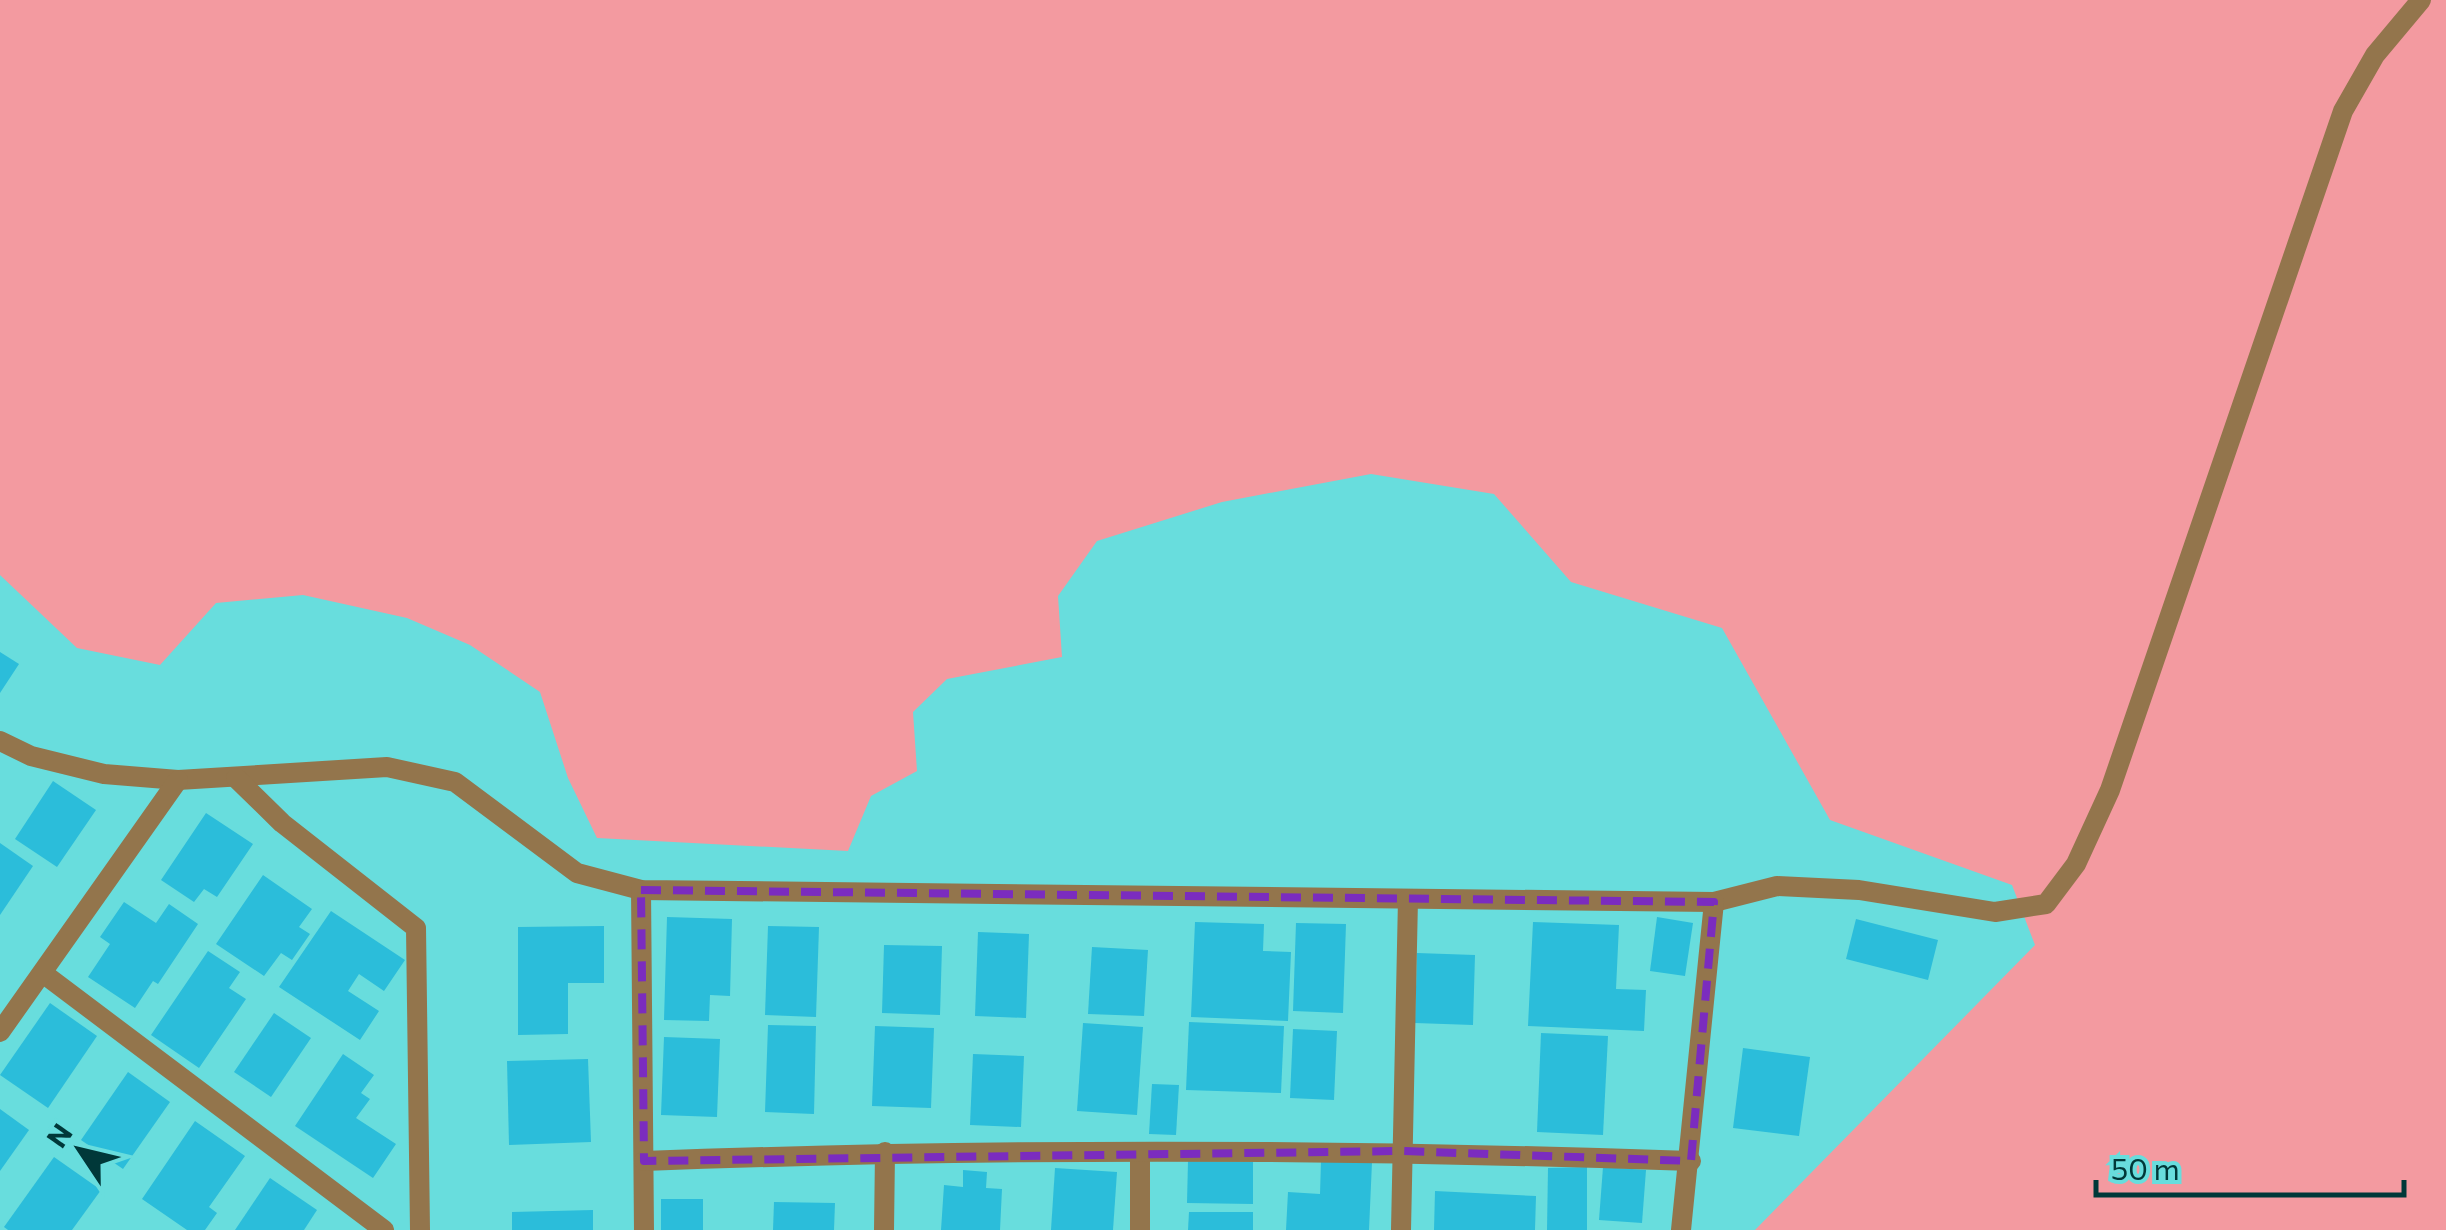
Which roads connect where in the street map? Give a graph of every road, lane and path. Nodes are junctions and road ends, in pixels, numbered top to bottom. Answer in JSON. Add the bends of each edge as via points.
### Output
{"nodes":[{"id":1,"x":2420,"y":0,"type":"edge"},
{"id":2,"x":0,"y":741,"type":"edge"},
{"id":3,"x":236,"y":778,"type":"junction"},
{"id":4,"x":178,"y":780,"type":"junction"},
{"id":5,"x":641,"y":890,"type":"junction"},
{"id":6,"x":1408,"y":899,"type":"junction"},
{"id":7,"x":1714,"y":902,"type":"junction"},
{"id":8,"x":44,"y":974,"type":"junction"},
{"id":9,"x":0,"y":1032,"type":"edge"},
{"id":10,"x":1402,"y":1151,"type":"junction"},
{"id":11,"x":885,"y":1152,"type":"junction"},
{"id":12,"x":1140,"y":1153,"type":"junction"},
{"id":13,"x":644,"y":1161,"type":"junction"},
{"id":14,"x":1691,"y":1161,"type":"junction"},
{"id":15,"x":384,"y":1230,"type":"edge"},
{"id":16,"x":420,"y":1230,"type":"edge"},
{"id":17,"x":644,"y":1230,"type":"edge"},
{"id":18,"x":884,"y":1230,"type":"edge"},
{"id":19,"x":1140,"y":1230,"type":"edge"},
{"id":20,"x":1400,"y":1230,"type":"edge"},
{"id":21,"x":1681,"y":1230,"type":"edge"}],
"edges":[{"from":1,"to":7,"type":"street","via":[[2375,55],[2343,110],[2110,790],[2076,864],[2046,904],[1995,912],[1859,890],[1777,886]]},
{"from":2,"to":4,"type":"street","via":[[104,774]]},
{"from":3,"to":4,"type":"street"},
{"from":3,"to":5,"type":"street","via":[[387,767],[455,782],[577,873]]},
{"from":3,"to":16,"type":"street","via":[[416,928]]},
{"from":4,"to":8,"type":"street"},
{"from":5,"to":6,"type":"street"},
{"from":5,"to":13,"type":"street"},
{"from":6,"to":7,"type":"street"},
{"from":6,"to":10,"type":"street"},
{"from":7,"to":14,"type":"street"},
{"from":8,"to":9,"type":"street"},
{"from":8,"to":15,"type":"street"},
{"from":10,"to":12,"type":"street"},
{"from":10,"to":14,"type":"street"},
{"from":10,"to":20,"type":"street"},
{"from":11,"to":12,"type":"street"},
{"from":11,"to":13,"type":"street"},
{"from":11,"to":18,"type":"street"},
{"from":12,"to":19,"type":"street"},
{"from":13,"to":17,"type":"street"},
{"from":14,"to":21,"type":"street"}]}
